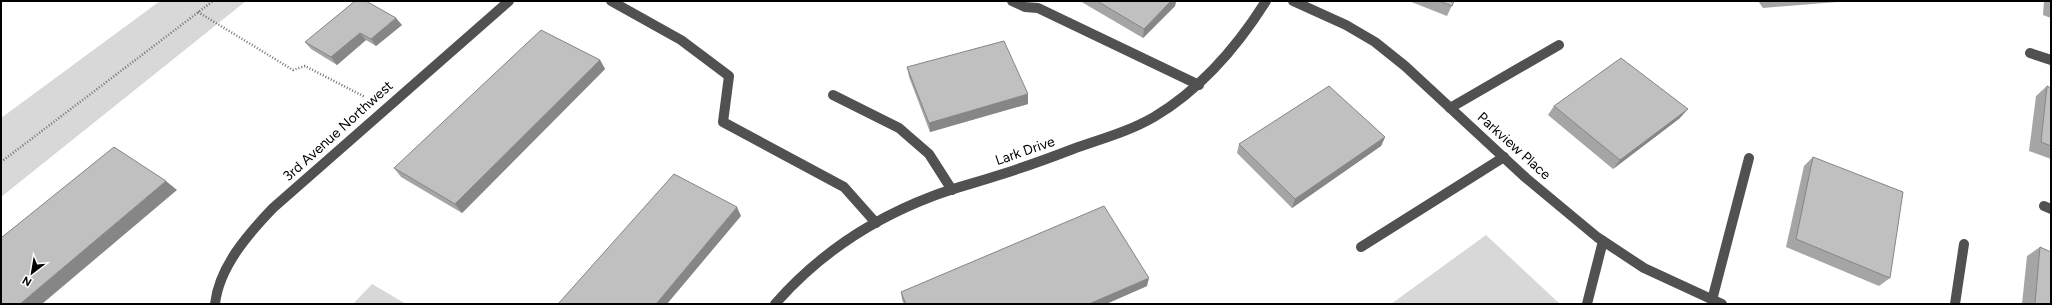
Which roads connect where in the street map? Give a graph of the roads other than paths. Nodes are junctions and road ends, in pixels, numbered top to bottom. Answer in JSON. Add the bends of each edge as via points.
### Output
{"nodes":[{"id":1,"x":509,"y":1,"type":"edge"},
{"id":2,"x":611,"y":1,"type":"edge"},
{"id":3,"x":1012,"y":1,"type":"edge"},
{"id":4,"x":1266,"y":1,"type":"edge"},
{"id":5,"x":1293,"y":1,"type":"edge"},
{"id":6,"x":1559,"y":45,"type":"dead end"},
{"id":7,"x":2030,"y":53,"type":"dead end"},
{"id":8,"x":2051,"y":60,"type":"edge"},
{"id":9,"x":1199,"y":85,"type":"junction"},
{"id":10,"x":833,"y":95,"type":"dead end"},
{"id":11,"x":1450,"y":108,"type":"junction"},
{"id":12,"x":1504,"y":157,"type":"junction"},
{"id":13,"x":1749,"y":158,"type":"dead end"},
{"id":14,"x":952,"y":190,"type":"junction"},
{"id":15,"x":876,"y":223,"type":"junction"},
{"id":16,"x":1603,"y":241,"type":"junction"},
{"id":17,"x":1964,"y":244,"type":"dead end"},
{"id":18,"x":1361,"y":247,"type":"dead end"},
{"id":19,"x":1717,"y":302,"type":"edge"},
{"id":20,"x":215,"y":304,"type":"edge"},
{"id":21,"x":775,"y":304,"type":"edge"},
{"id":22,"x":1587,"y":304,"type":"edge"},
{"id":23,"x":1955,"y":304,"type":"edge"}],
"edges":[{"from":1,"to":20,"type":"street","name":"3rd Avenue Northwest","via":[[266,215],[241,246],[226,271]]},
{"from":2,"to":15,"type":"street","via":[[681,40],[729,76],[723,122],[844,187]]},
{"from":3,"to":9,"type":"street","via":[[1025,7],[1038,8]]},
{"from":4,"to":9,"type":"street","name":"Lark Drive","via":[[1254,22]]},
{"from":5,"to":11,"type":"street","name":"Parkview Place","via":[[1376,42]]},
{"from":6,"to":11,"type":"street"},
{"from":7,"to":8,"type":"street"},
{"from":9,"to":14,"type":"street","name":"Lark Drive","via":[[1163,111],[1133,128]]},
{"from":10,"to":14,"type":"street","via":[[899,128],[929,154]]},
{"from":11,"to":12,"type":"street","name":"Parkview Place"},
{"from":12,"to":16,"type":"street","name":"Parkview Place"},
{"from":12,"to":18,"type":"street"},
{"from":13,"to":19,"type":"street"},
{"from":14,"to":15,"type":"street","name":"Lark Drive","via":[[927,198]]},
{"from":15,"to":21,"type":"street","name":"Lark Drive","via":[[822,258],[789,286]]},
{"from":16,"to":19,"type":"street","name":"Parkview Place","via":[[1644,268]]},
{"from":16,"to":22,"type":"street"},
{"from":17,"to":23,"type":"street"}]}
